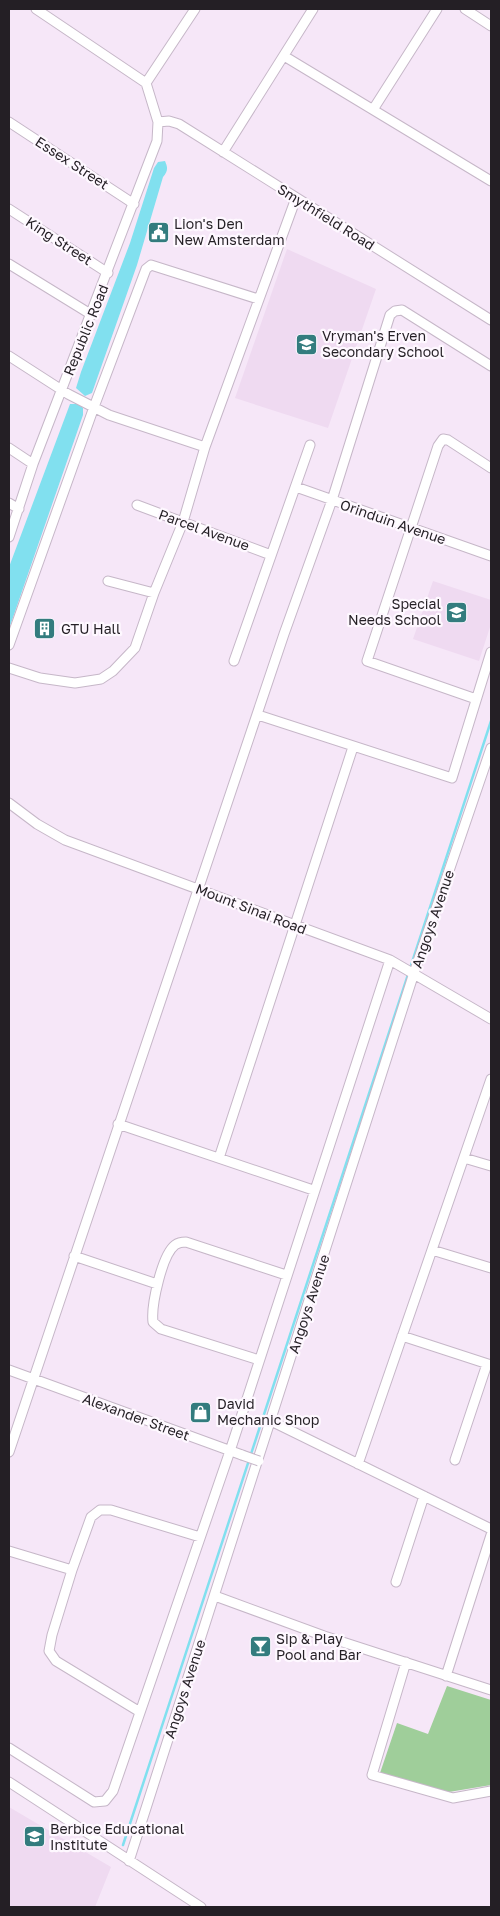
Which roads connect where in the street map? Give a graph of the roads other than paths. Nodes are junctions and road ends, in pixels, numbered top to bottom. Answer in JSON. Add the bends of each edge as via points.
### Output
{"nodes":[{"id":1,"x":36,"y":9,"type":"edge"},
{"id":2,"x":195,"y":9,"type":"edge"},
{"id":3,"x":314,"y":9,"type":"edge"},
{"id":4,"x":436,"y":9,"type":"edge"},
{"id":5,"x":464,"y":9,"type":"edge"},
{"id":6,"x":491,"y":26,"type":"edge"},
{"id":7,"x":284,"y":56,"type":"junction"},
{"id":8,"x":146,"y":83,"type":"junction"},
{"id":9,"x":374,"y":108,"type":"junction"},
{"id":10,"x":9,"y":122,"type":"edge"},
{"id":11,"x":158,"y":122,"type":"junction"},
{"id":12,"x":223,"y":152,"type":"junction"},
{"id":13,"x":491,"y":182,"type":"edge"},
{"id":14,"x":296,"y":198,"type":"junction"},
{"id":15,"x":134,"y":204,"type":"junction"},
{"id":16,"x":9,"y":209,"type":"edge"},
{"id":17,"x":9,"y":264,"type":"edge"},
{"id":18,"x":108,"y":273,"type":"junction"},
{"id":19,"x":258,"y":299,"type":"junction"},
{"id":20,"x":92,"y":315,"type":"junction"},
{"id":21,"x":491,"y":320,"type":"edge"},
{"id":22,"x":9,"y":356,"type":"edge"},
{"id":23,"x":491,"y":366,"type":"edge"},
{"id":24,"x":62,"y":389,"type":"junction"},
{"id":25,"x":94,"y":408,"type":"junction"},
{"id":26,"x":310,"y":444,"type":"dead end"},
{"id":27,"x":205,"y":447,"type":"junction"},
{"id":28,"x":9,"y":448,"type":"edge"},
{"id":29,"x":33,"y":464,"type":"junction"},
{"id":30,"x":491,"y":468,"type":"edge"},
{"id":31,"x":296,"y":487,"type":"junction"},
{"id":32,"x":332,"y":500,"type":"junction"},
{"id":33,"x":9,"y":503,"type":"edge"},
{"id":34,"x":137,"y":505,"type":"dead end"},
{"id":35,"x":19,"y":509,"type":"junction"},
{"id":36,"x":183,"y":522,"type":"junction"},
{"id":37,"x":411,"y":528,"type":"junction"},
{"id":38,"x":9,"y":537,"type":"edge"},
{"id":39,"x":271,"y":555,"type":"junction"},
{"id":40,"x":491,"y":556,"type":"edge"},
{"id":41,"x":108,"y":581,"type":"dead end"},
{"id":42,"x":154,"y":593,"type":"junction"},
{"id":43,"x":9,"y":645,"type":"edge"},
{"id":44,"x":491,"y":652,"type":"edge"},
{"id":45,"x":234,"y":661,"type":"dead end"},
{"id":46,"x":9,"y":668,"type":"edge"},
{"id":47,"x":476,"y":699,"type":"junction"},
{"id":48,"x":258,"y":716,"type":"junction"},
{"id":49,"x":353,"y":748,"type":"junction"},
{"id":50,"x":491,"y":748,"type":"edge"},
{"id":51,"x":9,"y":803,"type":"edge"},
{"id":52,"x":200,"y":889,"type":"junction"},
{"id":53,"x":296,"y":926,"type":"junction"},
{"id":54,"x":390,"y":960,"type":"junction"},
{"id":55,"x":409,"y":970,"type":"junction"},
{"id":56,"x":491,"y":1019,"type":"edge"},
{"id":57,"x":491,"y":1078,"type":"edge"},
{"id":58,"x":118,"y":1124,"type":"junction"},
{"id":59,"x":219,"y":1158,"type":"junction"},
{"id":60,"x":464,"y":1158,"type":"junction"},
{"id":61,"x":491,"y":1166,"type":"edge"},
{"id":62,"x":313,"y":1190,"type":"junction"},
{"id":63,"x":432,"y":1250,"type":"junction"},
{"id":64,"x":74,"y":1256,"type":"junction"},
{"id":65,"x":491,"y":1268,"type":"edge"},
{"id":66,"x":286,"y":1274,"type":"junction"},
{"id":67,"x":157,"y":1284,"type":"junction"},
{"id":68,"x":402,"y":1336,"type":"junction"},
{"id":69,"x":259,"y":1360,"type":"junction"},
{"id":70,"x":489,"y":1364,"type":"edge"},
{"id":71,"x":9,"y":1370,"type":"edge"},
{"id":72,"x":33,"y":1379,"type":"junction"},
{"id":73,"x":271,"y":1421,"type":"junction"},
{"id":74,"x":230,"y":1451,"type":"junction"},
{"id":75,"x":9,"y":1452,"type":"edge"},
{"id":76,"x":455,"y":1460,"type":"dead end"},
{"id":77,"x":257,"y":1462,"type":"junction"},
{"id":78,"x":358,"y":1464,"type":"junction"},
{"id":79,"x":424,"y":1496,"type":"junction"},
{"id":80,"x":491,"y":1528,"type":"edge"},
{"id":81,"x":491,"y":1535,"type":"edge"},
{"id":82,"x":200,"y":1538,"type":"junction"},
{"id":83,"x":489,"y":1546,"type":"edge"},
{"id":84,"x":9,"y":1551,"type":"edge"},
{"id":85,"x":72,"y":1570,"type":"junction"},
{"id":86,"x":396,"y":1582,"type":"dead end"},
{"id":87,"x":215,"y":1596,"type":"junction"},
{"id":88,"x":406,"y":1662,"type":"junction"},
{"id":89,"x":446,"y":1676,"type":"junction"},
{"id":90,"x":491,"y":1690,"type":"edge"},
{"id":91,"x":140,"y":1712,"type":"junction"},
{"id":92,"x":9,"y":1748,"type":"edge"},
{"id":93,"x":9,"y":1782,"type":"edge"},
{"id":94,"x":491,"y":1791,"type":"edge"},
{"id":95,"x":129,"y":1860,"type":"junction"},
{"id":96,"x":201,"y":1907,"type":"edge"}],
"edges":[{"from":1,"to":8,"type":"street"},
{"from":2,"to":8,"type":"street"},
{"from":3,"to":7,"type":"street"},
{"from":4,"to":9,"type":"street"},
{"from":5,"to":6,"type":"street"},
{"from":7,"to":9,"type":"street"},
{"from":7,"to":12,"type":"street"},
{"from":8,"to":11,"type":"street"},
{"from":9,"to":13,"type":"street"},
{"from":10,"to":15,"type":"street","name":"Essex Street"},
{"from":11,"to":12,"type":"street","name":"Smythfield Road","via":[[180,124]]},
{"from":11,"to":15,"type":"street","name":"Republic Road","via":[[157,141]]},
{"from":12,"to":14,"type":"street","name":"Smythfield Road"},
{"from":14,"to":19,"type":"street"},
{"from":14,"to":21,"type":"street","name":"Smythfield Road"},
{"from":15,"to":18,"type":"street","name":"Republic Road"},
{"from":16,"to":18,"type":"street","name":"King Street"},
{"from":17,"to":20,"type":"street"},
{"from":18,"to":20,"type":"street","name":"Republic Road"},
{"from":19,"to":25,"type":"street","via":[[151,265],[146,269]]},
{"from":19,"to":27,"type":"street"},
{"from":20,"to":24,"type":"street","name":"Republic Road"},
{"from":22,"to":24,"type":"street"},
{"from":23,"to":32,"type":"street","via":[[402,310],[390,315]]},
{"from":24,"to":25,"type":"street"},
{"from":24,"to":29,"type":"street","name":"Republic Road"},
{"from":25,"to":27,"type":"street"},
{"from":25,"to":43,"type":"street"},
{"from":26,"to":31,"type":"street"},
{"from":27,"to":36,"type":"street"},
{"from":28,"to":29,"type":"street"},
{"from":29,"to":35,"type":"street","name":"Republic Road"},
{"from":30,"to":37,"type":"street","via":[[444,439],[438,446]]},
{"from":31,"to":32,"type":"street","name":"Orinduin Avenue"},
{"from":31,"to":39,"type":"street"},
{"from":32,"to":37,"type":"street","name":"Orinduin Avenue"},
{"from":32,"to":48,"type":"street"},
{"from":33,"to":35,"type":"street"},
{"from":34,"to":36,"type":"street","name":"Parcel Avenue"},
{"from":35,"to":38,"type":"street","name":"Republic Road"},
{"from":36,"to":39,"type":"street","name":"Parcel Avenue"},
{"from":36,"to":42,"type":"street"},
{"from":37,"to":40,"type":"street","name":"Orinduin Avenue"},
{"from":37,"to":47,"type":"street","via":[[367,661]]},
{"from":39,"to":45,"type":"street"},
{"from":41,"to":42,"type":"street"},
{"from":42,"to":46,"type":"street","via":[[135,648],[113,671],[100,679],[75,683],[40,678]]},
{"from":44,"to":47,"type":"street"},
{"from":47,"to":49,"type":"street","via":[[452,778]]},
{"from":48,"to":49,"type":"street"},
{"from":48,"to":52,"type":"street"},
{"from":49,"to":53,"type":"street"},
{"from":50,"to":55,"type":"street","name":"Angoys Avenue"},
{"from":51,"to":52,"type":"street","name":"Mount Sinai Road","via":[[65,840]]},
{"from":52,"to":53,"type":"street","name":"Mount Sinai Road"},
{"from":52,"to":58,"type":"street"},
{"from":53,"to":54,"type":"street","name":"Mount Sinai Road"},
{"from":53,"to":59,"type":"street"},
{"from":54,"to":55,"type":"street","name":"Mount Sinai Road"},
{"from":54,"to":62,"type":"street"},
{"from":55,"to":56,"type":"street","name":"Mount Sinai Road"},
{"from":55,"to":73,"type":"street","name":"Angoys Avenue"},
{"from":57,"to":60,"type":"street"},
{"from":58,"to":59,"type":"street"},
{"from":58,"to":64,"type":"street"},
{"from":59,"to":62,"type":"street"},
{"from":60,"to":61,"type":"street"},
{"from":60,"to":63,"type":"street"},
{"from":62,"to":66,"type":"street"},
{"from":63,"to":65,"type":"street"},
{"from":63,"to":68,"type":"street"},
{"from":64,"to":67,"type":"street"},
{"from":64,"to":72,"type":"street"},
{"from":66,"to":67,"type":"street","via":[[178,1242]]},
{"from":66,"to":69,"type":"street"},
{"from":67,"to":69,"type":"street","via":[[152,1312],[153,1322],[161,1329]]},
{"from":68,"to":70,"type":"street"},
{"from":68,"to":78,"type":"street"},
{"from":69,"to":74,"type":"street"},
{"from":70,"to":76,"type":"street"},
{"from":71,"to":72,"type":"street","name":"Alexander Street"},
{"from":72,"to":74,"type":"street","name":"Alexander Street"},
{"from":72,"to":75,"type":"street"},
{"from":73,"to":77,"type":"street","name":"Angoys Avenue"},
{"from":73,"to":78,"type":"street"},
{"from":74,"to":77,"type":"street","name":"Alexander Street","bridge":true},
{"from":74,"to":82,"type":"street"},
{"from":77,"to":87,"type":"street","name":"Angoys Avenue"},
{"from":78,"to":79,"type":"street"},
{"from":79,"to":80,"type":"street"},
{"from":79,"to":86,"type":"street"},
{"from":81,"to":83,"type":"street"},
{"from":82,"to":85,"type":"street","via":[[112,1510],[100,1510],[91,1517]]},
{"from":82,"to":91,"type":"street"},
{"from":83,"to":89,"type":"street"},
{"from":84,"to":85,"type":"street"},
{"from":85,"to":91,"type":"street","via":[[49,1651],[56,1661]]},
{"from":87,"to":88,"type":"street"},
{"from":87,"to":95,"type":"street","name":"Angoys Avenue"},
{"from":88,"to":89,"type":"street"},
{"from":88,"to":94,"type":"street","via":[[372,1774],[453,1798]]},
{"from":89,"to":90,"type":"street"},
{"from":91,"to":92,"type":"street","via":[[113,1791],[105,1801],[94,1802]]},
{"from":93,"to":95,"type":"street"},
{"from":95,"to":96,"type":"street"}]}
